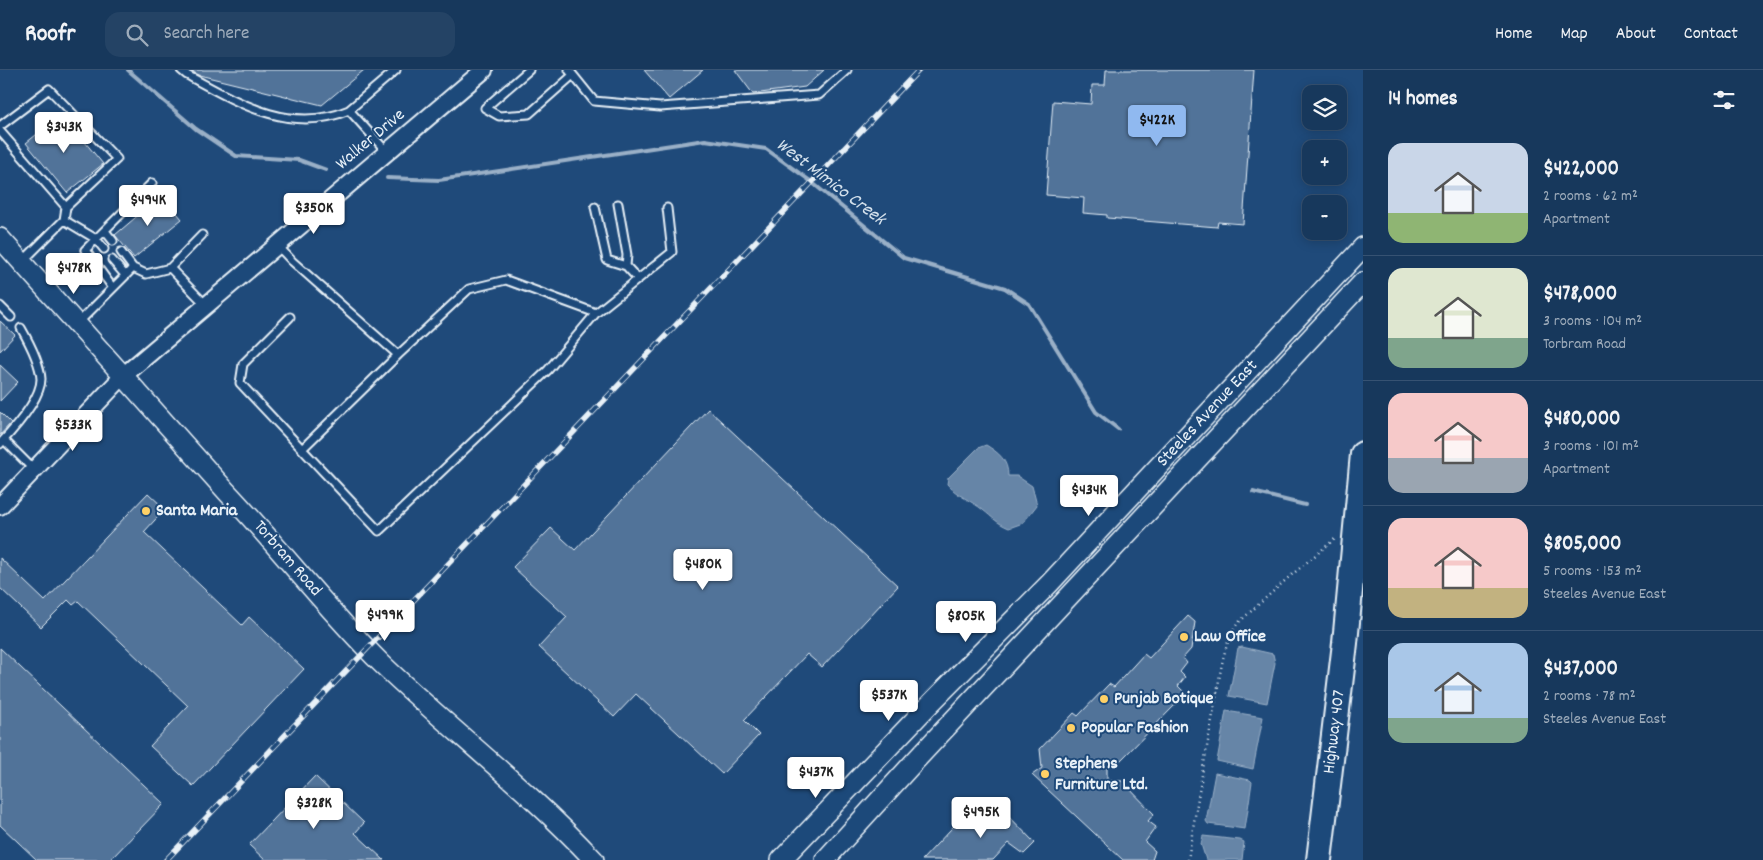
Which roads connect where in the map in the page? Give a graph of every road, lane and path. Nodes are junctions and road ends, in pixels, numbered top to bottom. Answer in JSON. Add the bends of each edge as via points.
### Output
{"nodes":[{"id":1,"x":181,"y":70,"type":"edge"},
{"id":2,"x":396,"y":70,"type":"edge"},
{"id":3,"x":484,"y":70,"type":"edge"},
{"id":4,"x":529,"y":70,"type":"edge"},
{"id":5,"x":847,"y":70,"type":"edge"},
{"id":6,"x":571,"y":73,"type":"edge"},
{"id":7,"x":349,"y":110,"type":"junction"},
{"id":8,"x":0,"y":126,"type":"edge"},
{"id":9,"x":0,"y":131,"type":"edge"},
{"id":10,"x":387,"y":152,"type":"junction"},
{"id":11,"x":152,"y":183,"type":"dead end"},
{"id":12,"x":618,"y":204,"type":"dead end"},
{"id":13,"x":66,"y":207,"type":"junction"},
{"id":14,"x":595,"y":207,"type":"dead end"},
{"id":15,"x":667,"y":208,"type":"dead end"},
{"id":16,"x":64,"y":220,"type":"junction"},
{"id":17,"x":105,"y":232,"type":"junction"},
{"id":18,"x":202,"y":235,"type":"dead end"},
{"id":19,"x":0,"y":238,"type":"edge"},
{"id":20,"x":96,"y":239,"type":"junction"},
{"id":21,"x":113,"y":241,"type":"dead end"},
{"id":22,"x":277,"y":245,"type":"junction"},
{"id":23,"x":1363,"y":247,"type":"edge"},
{"id":24,"x":104,"y":249,"type":"dead end"},
{"id":25,"x":122,"y":252,"type":"dead end"},
{"id":26,"x":112,"y":260,"type":"dead end"},
{"id":27,"x":22,"y":262,"type":"junction"},
{"id":28,"x":626,"y":266,"type":"junction"},
{"id":29,"x":133,"y":268,"type":"junction"},
{"id":30,"x":170,"y":268,"type":"junction"},
{"id":31,"x":125,"y":275,"type":"junction"},
{"id":32,"x":638,"y":279,"type":"junction"},
{"id":33,"x":1363,"y":282,"type":"edge"},
{"id":34,"x":113,"y":288,"type":"junction"},
{"id":35,"x":0,"y":306,"type":"edge"},
{"id":36,"x":206,"y":306,"type":"junction"},
{"id":37,"x":596,"y":313,"type":"junction"},
{"id":38,"x":11,"y":317,"type":"dead end"},
{"id":39,"x":290,"y":317,"type":"dead end"},
{"id":40,"x":77,"y":324,"type":"junction"},
{"id":41,"x":21,"y":328,"type":"dead end"},
{"id":42,"x":398,"y":355,"type":"junction"},
{"id":43,"x":123,"y":376,"type":"junction"},
{"id":44,"x":2,"y":442,"type":"edge"},
{"id":45,"x":302,"y":449,"type":"junction"},
{"id":46,"x":1363,"y":454,"type":"edge"},
{"id":47,"x":34,"y":470,"type":"junction"},
{"id":48,"x":0,"y":506,"type":"edge"},
{"id":49,"x":1357,"y":521,"type":"junction"},
{"id":50,"x":594,"y":860,"type":"edge"},
{"id":51,"x":781,"y":860,"type":"edge"},
{"id":52,"x":825,"y":860,"type":"edge"},
{"id":53,"x":1188,"y":860,"type":"edge"},
{"id":54,"x":1319,"y":860,"type":"edge"}],
"edges":[{"from":1,"to":7,"type":"lane","via":[[251,109],[286,118],[315,120]]},
{"from":2,"to":7,"type":"lane"},
{"from":3,"to":10,"type":"street","name":"Walker Drive"},
{"from":4,"to":6,"type":"lane","via":[[485,108],[499,116],[529,114]]},
{"from":5,"to":6,"type":"lane","via":[[819,95],[660,107],[594,101]]},
{"from":7,"to":10,"type":"lane"},
{"from":8,"to":13,"type":"lane","via":[[49,88],[117,159]]},
{"from":9,"to":13,"type":"lane"},
{"from":10,"to":22,"type":"street","name":"Walker Drive"},
{"from":11,"to":17,"type":"lane"},
{"from":12,"to":28,"type":"lane"},
{"from":13,"to":16,"type":"lane"},
{"from":14,"to":28,"type":"lane","via":[[607,260]]},
{"from":15,"to":32,"type":"lane","via":[[672,252]]},
{"from":16,"to":20,"type":"lane"},
{"from":16,"to":27,"type":"lane"},
{"from":17,"to":20,"type":"lane"},
{"from":17,"to":21,"type":"lane"},
{"from":18,"to":30,"type":"lane"},
{"from":19,"to":27,"type":"main road","name":"Torbram Road"},
{"from":20,"to":24,"type":"lane"},
{"from":20,"to":34,"type":"lane","via":[[85,250]]},
{"from":22,"to":36,"type":"street","name":"Walker Drive"},
{"from":22,"to":42,"type":"lane"},
{"from":23,"to":51,"type":"main road","name":"Steeles Avenue East","via":[[1049,584]]},
{"from":25,"to":29,"type":"lane"},
{"from":26,"to":31,"type":"lane"},
{"from":27,"to":40,"type":"main road","name":"Torbram Road"},
{"from":28,"to":32,"type":"lane"},
{"from":29,"to":30,"type":"lane","via":[[146,274]]},
{"from":29,"to":31,"type":"lane"},
{"from":30,"to":36,"type":"lane"},
{"from":31,"to":34,"type":"lane"},
{"from":32,"to":37,"type":"lane"},
{"from":33,"to":52,"type":"main road","name":"Steeles Avenue East"},
{"from":34,"to":40,"type":"lane"},
{"from":35,"to":38,"type":"lane"},
{"from":36,"to":43,"type":"street","name":"Walker Drive"},
{"from":37,"to":42,"type":"lane","via":[[506,280],[468,289]]},
{"from":37,"to":45,"type":"lane","via":[[548,370],[380,531]]},
{"from":39,"to":45,"type":"lane","via":[[243,364],[240,383]]},
{"from":40,"to":43,"type":"main road","name":"Torbram Road"},
{"from":41,"to":44,"type":"lane","via":[[38,367],[40,385],[33,404]]},
{"from":42,"to":45,"type":"lane"},
{"from":43,"to":47,"type":"street","name":"Walker Drive"},
{"from":43,"to":50,"type":"main road","name":"Torbram Road","via":[[354,636],[496,765]]},
{"from":44,"to":47,"type":"lane"},
{"from":46,"to":49,"type":"highway","name":"Highway 407"},
{"from":47,"to":48,"type":"street","name":"Walker Drive"},
{"from":49,"to":53,"type":"path","via":[[1288,578],[1232,632],[1227,643]]},
{"from":49,"to":54,"type":"highway","name":"Highway 407"}]}
